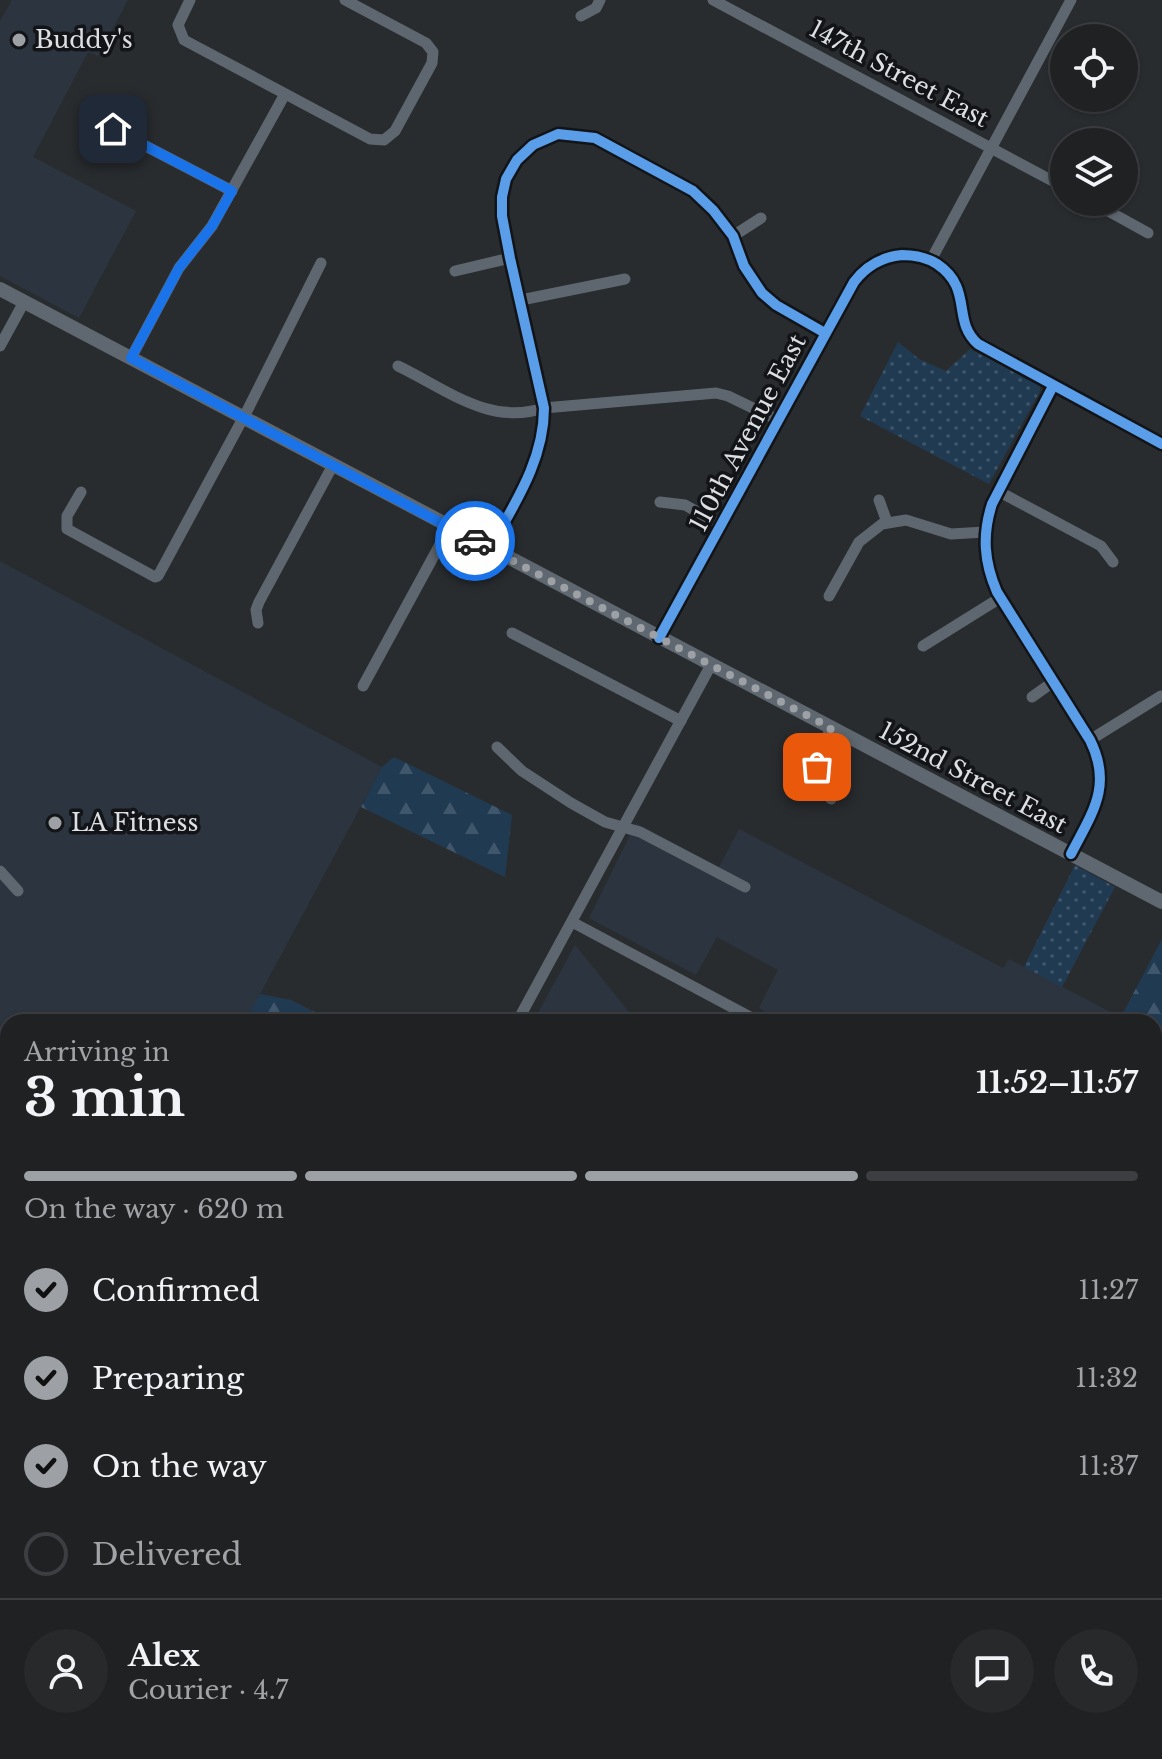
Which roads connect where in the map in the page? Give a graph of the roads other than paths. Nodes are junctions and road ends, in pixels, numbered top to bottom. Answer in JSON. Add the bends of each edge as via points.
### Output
{"nodes":[{"id":1,"x":189,"y":0,"type":"edge"},
{"id":2,"x":345,"y":0,"type":"edge"},
{"id":3,"x":600,"y":0,"type":"edge"},
{"id":4,"x":713,"y":0,"type":"edge"},
{"id":5,"x":1071,"y":0,"type":"edge"},
{"id":6,"x":735,"y":5,"type":"edge"},
{"id":7,"x":581,"y":16,"type":"dead end"},
{"id":8,"x":285,"y":94,"type":"junction"},
{"id":9,"x":113,"y":129,"type":"dead end"},
{"id":10,"x":990,"y":147,"type":"junction"},
{"id":11,"x":1050,"y":179,"type":"edge"},
{"id":12,"x":232,"y":191,"type":"junction"},
{"id":13,"x":1117,"y":216,"type":"edge"},
{"id":14,"x":761,"y":218,"type":"dead end"},
{"id":15,"x":1148,"y":233,"type":"dead end"},
{"id":16,"x":733,"y":236,"type":"junction"},
{"id":17,"x":510,"y":258,"type":"junction"},
{"id":18,"x":931,"y":260,"type":"junction"},
{"id":19,"x":321,"y":263,"type":"dead end"},
{"id":20,"x":455,"y":271,"type":"dead end"},
{"id":21,"x":625,"y":279,"type":"dead end"},
{"id":22,"x":0,"y":289,"type":"edge"},
{"id":23,"x":521,"y":300,"type":"junction"},
{"id":24,"x":24,"y":302,"type":"junction"},
{"id":25,"x":825,"y":333,"type":"junction"},
{"id":26,"x":0,"y":346,"type":"edge"},
{"id":27,"x":131,"y":358,"type":"junction"},
{"id":28,"x":398,"y":366,"type":"dead end"},
{"id":29,"x":1053,"y":386,"type":"junction"},
{"id":30,"x":544,"y":408,"type":"junction"},
{"id":31,"x":243,"y":418,"type":"junction"},
{"id":32,"x":778,"y":420,"type":"junction"},
{"id":33,"x":1162,"y":444,"type":"edge"},
{"id":34,"x":333,"y":465,"type":"junction"},
{"id":35,"x":998,"y":491,"type":"junction"},
{"id":36,"x":81,"y":492,"type":"dead end"},
{"id":37,"x":879,"y":500,"type":"dead end"},
{"id":38,"x":660,"y":502,"type":"dead end"},
{"id":39,"x":887,"y":522,"type":"junction"},
{"id":40,"x":721,"y":525,"type":"junction"},
{"id":41,"x":449,"y":528,"type":"junction"},
{"id":42,"x":985,"y":532,"type":"junction"},
{"id":43,"x":490,"y":548,"type":"junction"},
{"id":44,"x":1113,"y":562,"type":"dead end"},
{"id":45,"x":829,"y":596,"type":"dead end"},
{"id":46,"x":1000,"y":598,"type":"junction"},
{"id":47,"x":258,"y":623,"type":"dead end"},
{"id":48,"x":512,"y":633,"type":"dead end"},
{"id":49,"x":659,"y":638,"type":"junction"},
{"id":50,"x":923,"y":646,"type":"dead end"},
{"id":51,"x":711,"y":665,"type":"junction"},
{"id":52,"x":1053,"y":682,"type":"junction"},
{"id":53,"x":363,"y":686,"type":"dead end"},
{"id":54,"x":1161,"y":696,"type":"edge"},
{"id":55,"x":1032,"y":697,"type":"dead end"},
{"id":56,"x":681,"y":721,"type":"junction"},
{"id":57,"x":831,"y":728,"type":"junction"},
{"id":58,"x":1090,"y":740,"type":"junction"},
{"id":59,"x":497,"y":747,"type":"dead end"},
{"id":60,"x":831,"y":799,"type":"dead end"},
{"id":61,"x":624,"y":828,"type":"junction"},
{"id":62,"x":1071,"y":854,"type":"junction"},
{"id":63,"x":0,"y":871,"type":"edge"},
{"id":64,"x":745,"y":887,"type":"dead end"},
{"id":65,"x":18,"y":891,"type":"dead end"},
{"id":66,"x":1162,"y":902,"type":"edge"},
{"id":67,"x":572,"y":922,"type":"junction"},
{"id":68,"x":521,"y":1014,"type":"edge"},
{"id":69,"x":745,"y":1014,"type":"edge"}],
"edges":[{"from":1,"to":8,"type":"street","via":[[179,21],[180,34],[188,42]]},
{"from":2,"to":8,"type":"street","via":[[426,43],[433,52],[395,131],[384,140],[370,139]]},
{"from":3,"to":7,"type":"street"},
{"from":4,"to":6,"type":"street","name":"147th Street East"},
{"from":5,"to":10,"type":"street"},
{"from":6,"to":10,"type":"street","name":"147th Street East"},
{"from":8,"to":12,"type":"street"},
{"from":9,"to":12,"type":"street"},
{"from":10,"to":11,"type":"street","name":"147th Street East"},
{"from":10,"to":18,"type":"street"},
{"from":12,"to":27,"type":"street","via":[[179,268]]},
{"from":13,"to":15,"type":"street"},
{"from":14,"to":16,"type":"street"},
{"from":16,"to":17,"type":"street","via":[[693,191],[595,138],[554,135],[525,152],[506,179],[502,216]]},
{"from":16,"to":25,"type":"street","via":[[762,293]]},
{"from":17,"to":20,"type":"street"},
{"from":17,"to":23,"type":"street"},
{"from":18,"to":25,"type":"street","name":"110th Avenue East","via":[[899,256],[867,267]]},
{"from":18,"to":29,"type":"street","via":[[954,279],[965,328],[974,341]]},
{"from":19,"to":31,"type":"street"},
{"from":21,"to":23,"type":"street"},
{"from":22,"to":24,"type":"main road","name":"152nd Street East"},
{"from":23,"to":30,"type":"street"},
{"from":24,"to":26,"type":"street"},
{"from":24,"to":27,"type":"main road","name":"152nd Street East"},
{"from":25,"to":32,"type":"street","name":"110th Avenue East"},
{"from":27,"to":31,"type":"main road","name":"152nd Street East"},
{"from":28,"to":30,"type":"street","via":[[488,411]]},
{"from":29,"to":33,"type":"street"},
{"from":29,"to":35,"type":"street"},
{"from":30,"to":32,"type":"street","via":[[716,393]]},
{"from":30,"to":43,"type":"street","via":[[538,454]]},
{"from":31,"to":34,"type":"main road","name":"152nd Street East"},
{"from":31,"to":36,"type":"street","via":[[155,577],[67,529],[67,516]]},
{"from":32,"to":40,"type":"street","name":"110th Avenue East"},
{"from":34,"to":41,"type":"main road","name":"152nd Street East"},
{"from":34,"to":47,"type":"street","via":[[259,602]]},
{"from":35,"to":42,"type":"street"},
{"from":35,"to":44,"type":"street","via":[[1101,546]]},
{"from":37,"to":39,"type":"street"},
{"from":38,"to":40,"type":"street","via":[[685,505]]},
{"from":39,"to":42,"type":"street","via":[[916,521],[951,534]]},
{"from":39,"to":45,"type":"street","via":[[859,542]]},
{"from":40,"to":49,"type":"street","name":"110th Avenue East"},
{"from":41,"to":43,"type":"main road","name":"152nd Street East"},
{"from":41,"to":53,"type":"street"},
{"from":42,"to":46,"type":"street","via":[[988,569]]},
{"from":43,"to":49,"type":"main road","name":"152nd Street East"},
{"from":46,"to":50,"type":"street"},
{"from":46,"to":52,"type":"street"},
{"from":48,"to":56,"type":"street"},
{"from":49,"to":51,"type":"main road","name":"152nd Street East"},
{"from":51,"to":56,"type":"street"},
{"from":51,"to":57,"type":"main road","name":"152nd Street East"},
{"from":52,"to":55,"type":"street"},
{"from":52,"to":58,"type":"street"},
{"from":54,"to":58,"type":"street"},
{"from":56,"to":61,"type":"street"},
{"from":57,"to":60,"type":"street","via":[[817,767]]},
{"from":57,"to":62,"type":"main road","name":"152nd Street East"},
{"from":58,"to":62,"type":"street","via":[[1101,784]]},
{"from":59,"to":61,"type":"street","via":[[544,786]]},
{"from":61,"to":64,"type":"street"},
{"from":61,"to":67,"type":"street"},
{"from":62,"to":66,"type":"main road","name":"152nd Street East"},
{"from":63,"to":65,"type":"street"},
{"from":67,"to":68,"type":"street"},
{"from":67,"to":69,"type":"street"}]}
